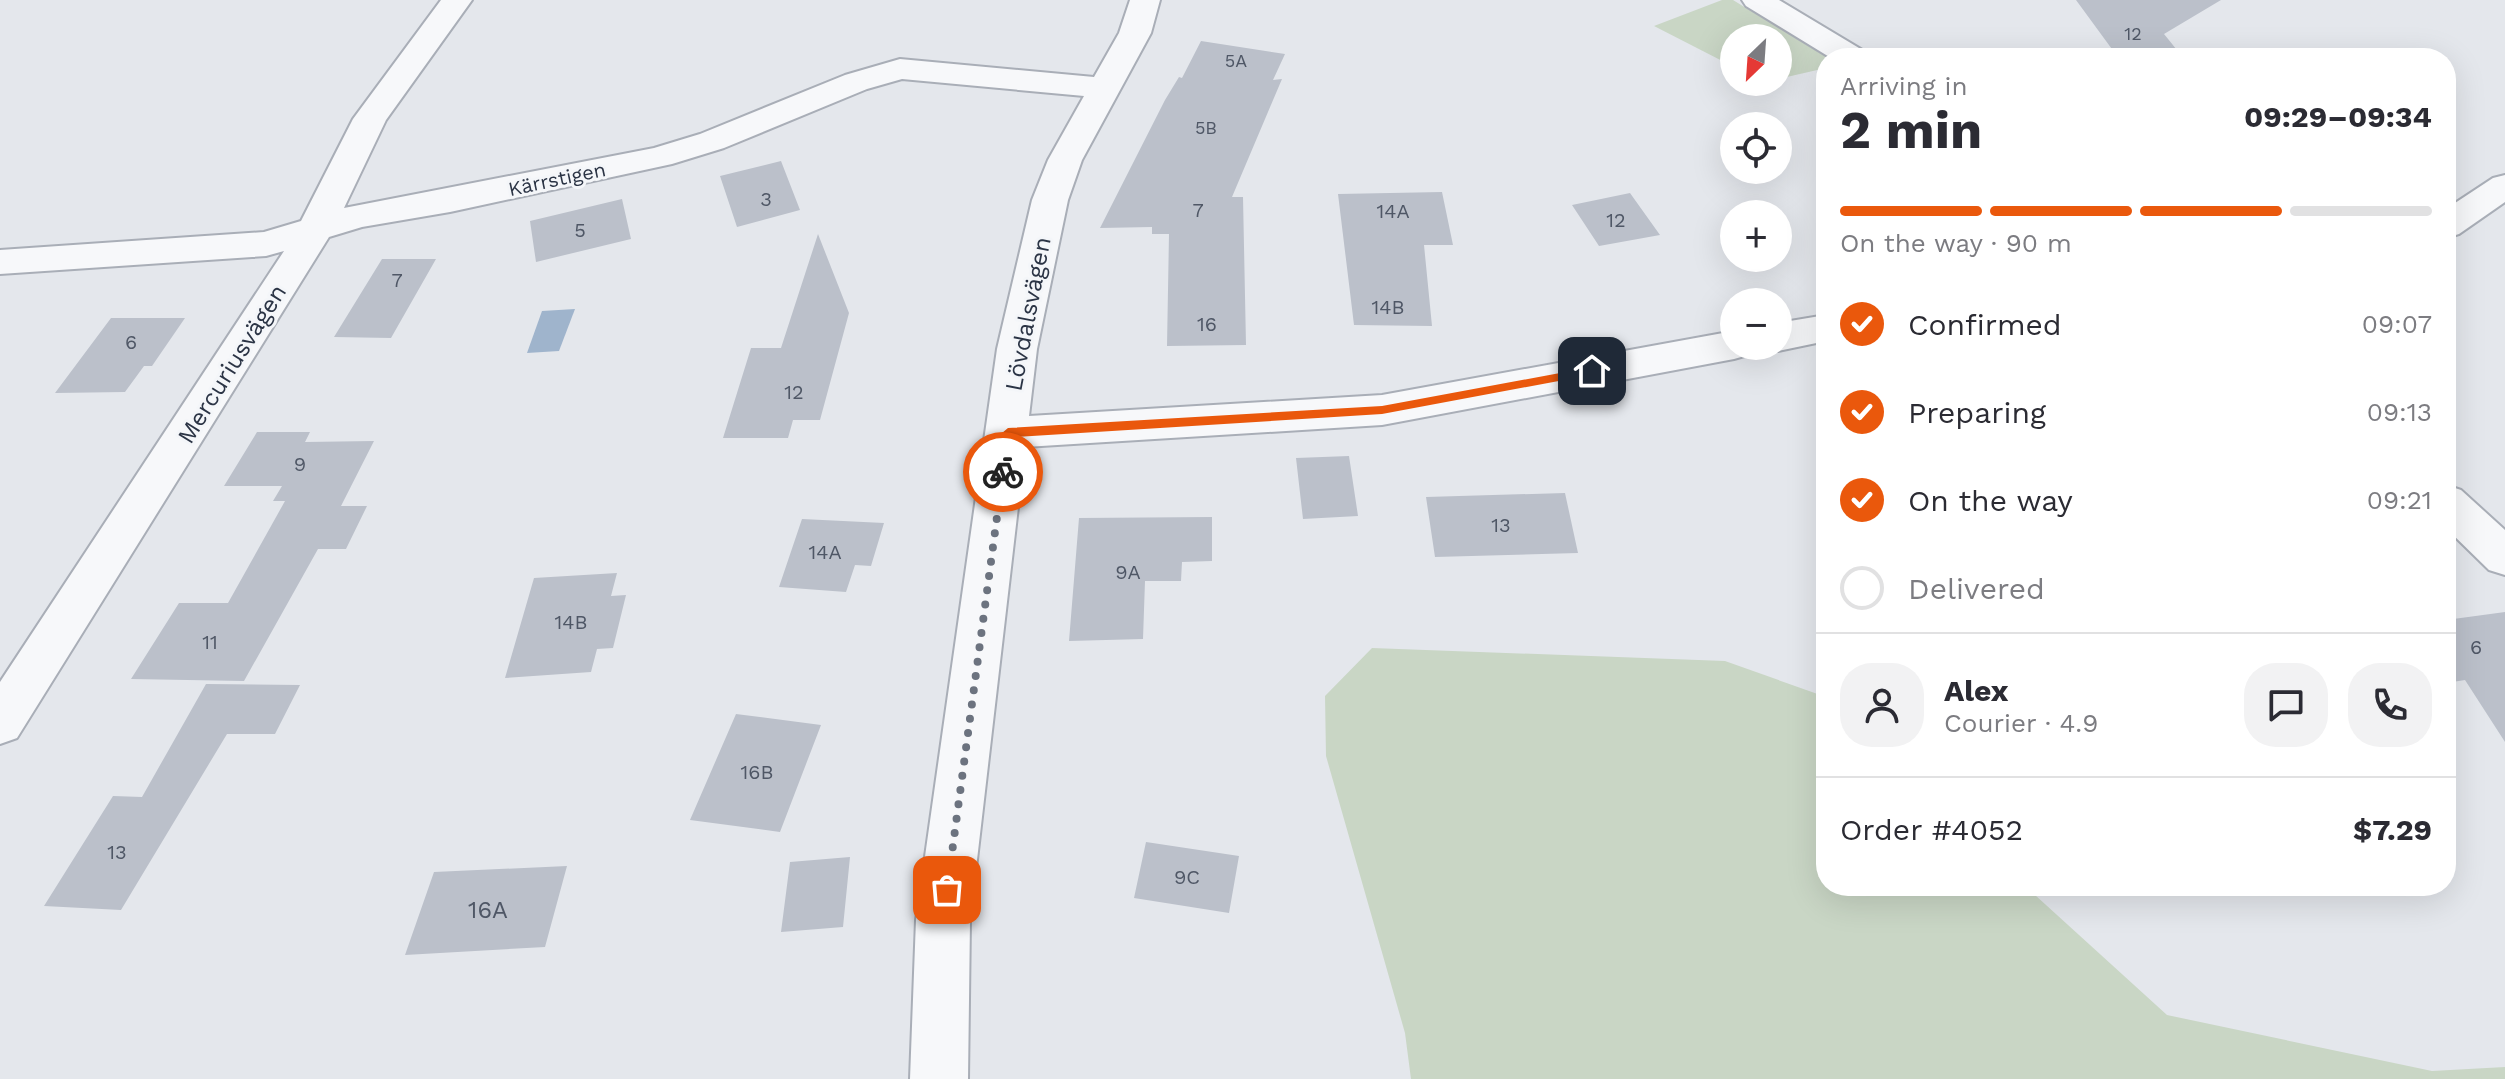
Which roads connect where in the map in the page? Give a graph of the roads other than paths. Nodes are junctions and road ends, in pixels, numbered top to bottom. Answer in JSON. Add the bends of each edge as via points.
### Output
{"nodes":[{"id":1,"x":457,"y":0,"type":"edge"},
{"id":2,"x":1145,"y":0,"type":"edge"},
{"id":3,"x":1763,"y":1,"type":"edge"},
{"id":4,"x":1837,"y":48,"type":"edge"},
{"id":5,"x":1103,"y":88,"type":"junction"},
{"id":6,"x":2505,"y":186,"type":"edge"},
{"id":7,"x":2456,"y":219,"type":"edge"},
{"id":8,"x":316,"y":228,"type":"junction"},
{"id":9,"x":0,"y":262,"type":"edge"},
{"id":10,"x":1816,"y":330,"type":"edge"},
{"id":11,"x":1792,"y":334,"type":"edge"},
{"id":12,"x":1720,"y":348,"type":"edge"},
{"id":13,"x":1008,"y":433,"type":"junction"},
{"id":14,"x":2456,"y":511,"type":"edge"},
{"id":15,"x":2505,"y":557,"type":"edge"},
{"id":16,"x":0,"y":723,"type":"edge"},
{"id":17,"x":939,"y":1079,"type":"edge"}],
"edges":[{"from":1,"to":8,"type":"street","name":"Mercuriusvägen","via":[[370,119]]},
{"from":2,"to":5,"type":"street","name":"Lövdalsvägen","via":[[1135,33]]},
{"from":3,"to":4,"type":"street"},
{"from":5,"to":8,"type":"street","name":"Kärrstigen","via":[[900,69],[660,157]]},
{"from":5,"to":13,"type":"street","name":"Lövdalsvägen","via":[[1050,200],[1017,349]]},
{"from":6,"to":7,"type":"street"},
{"from":8,"to":9,"type":"street","name":"Kärrstigen","via":[[266,244]]},
{"from":8,"to":16,"type":"street","name":"Mercuriusvägen"},
{"from":10,"to":11,"type":"street"},
{"from":12,"to":13,"type":"street","via":[[1382,410]]},
{"from":13,"to":17,"type":"street","name":"Lövdalsvägen","via":[[943,920]]},
{"from":14,"to":15,"type":"street"}]}
